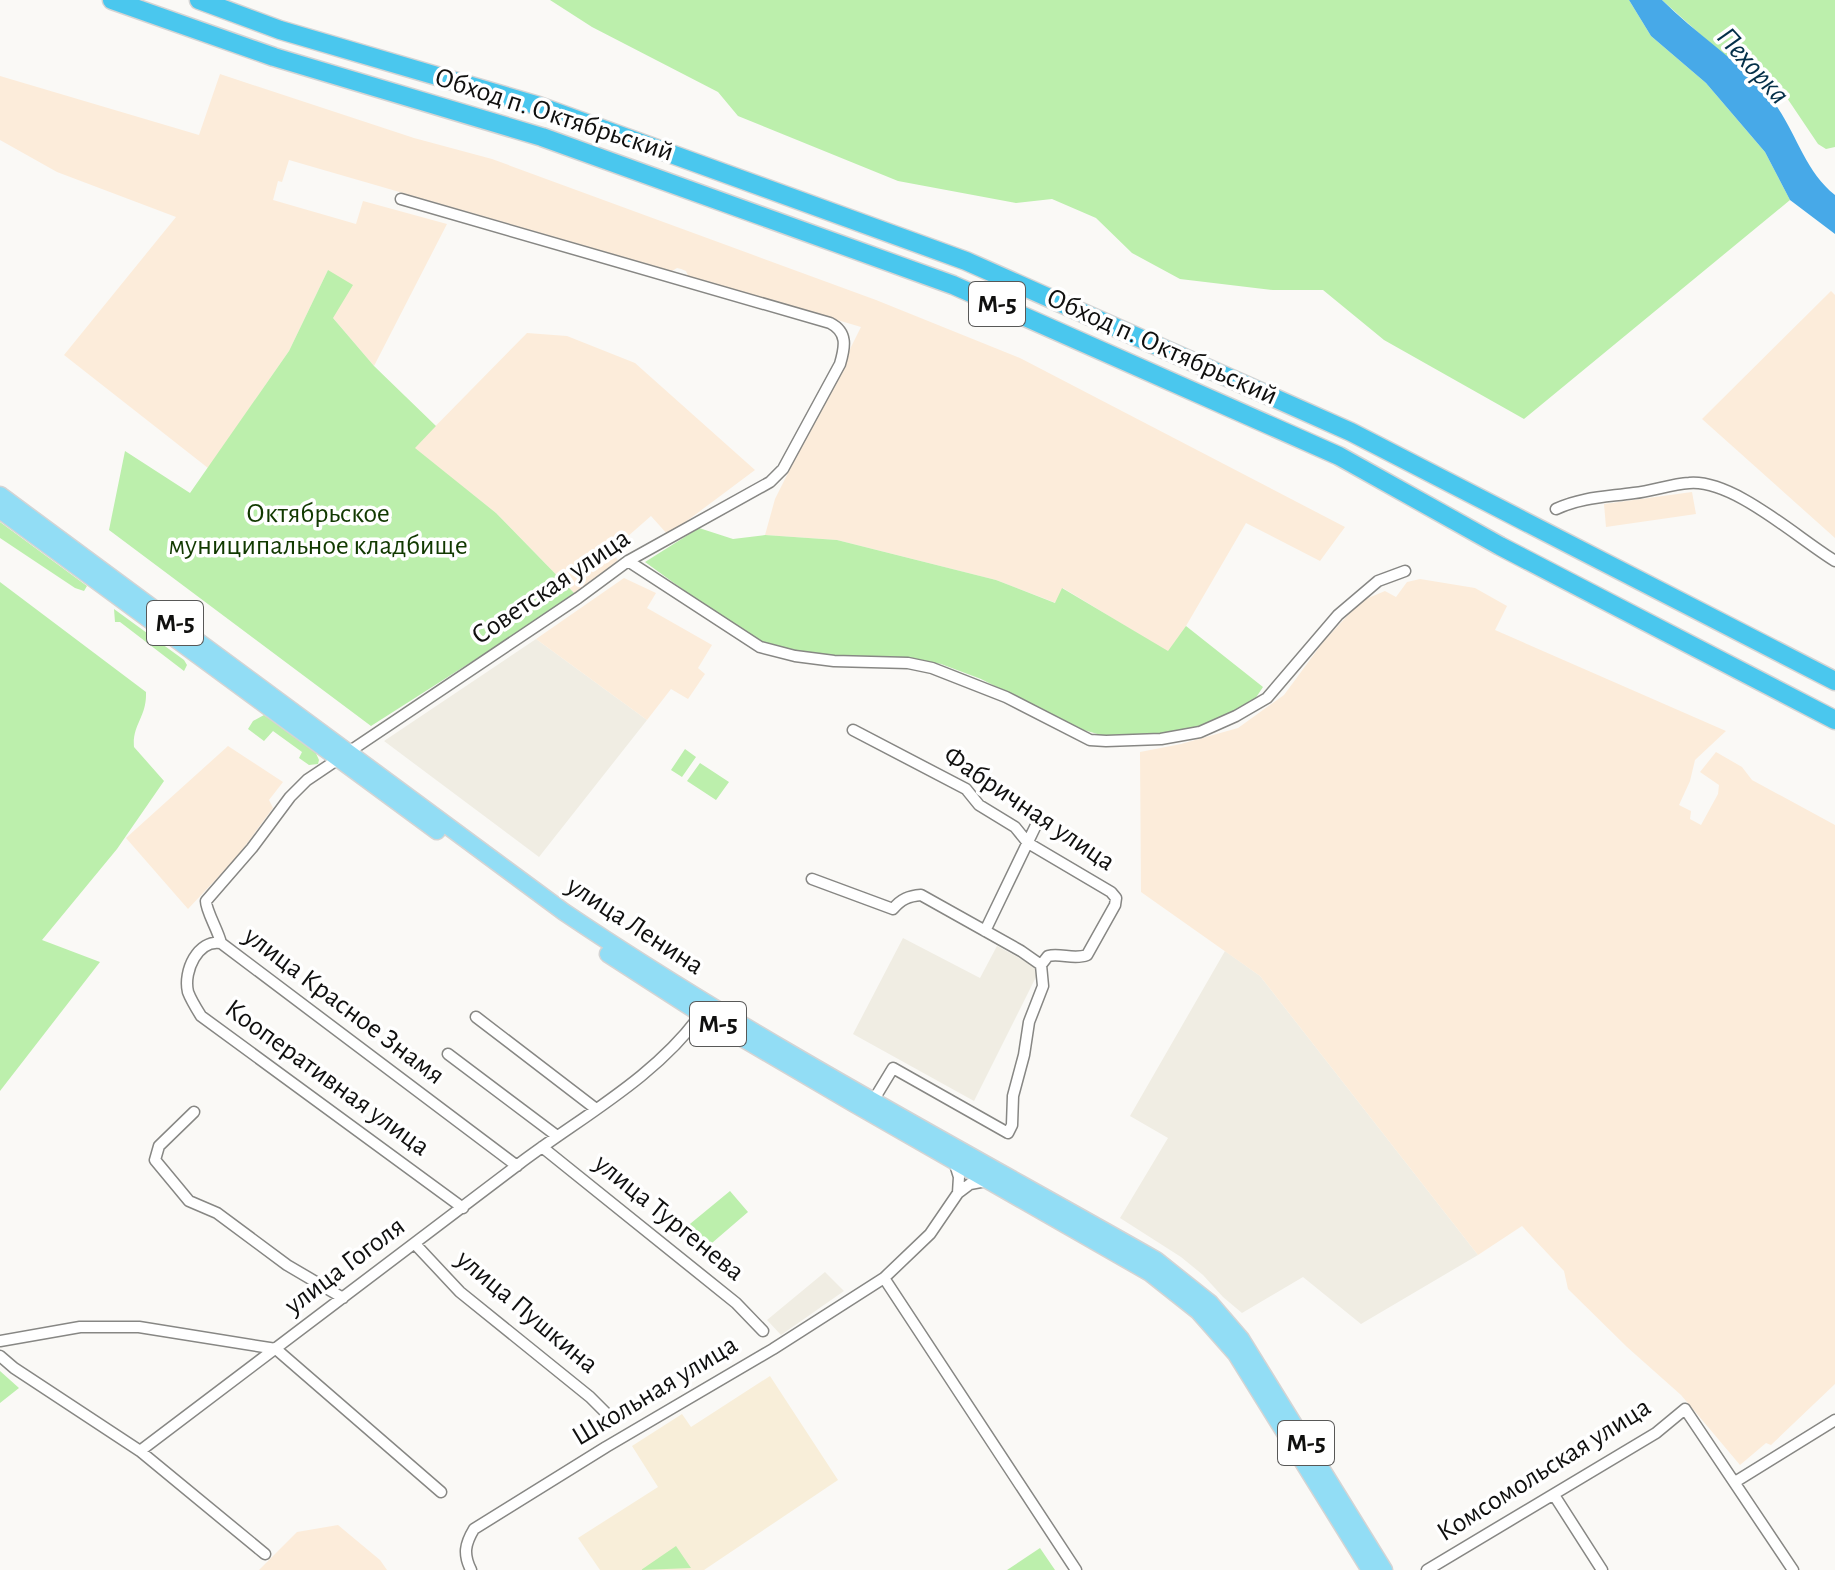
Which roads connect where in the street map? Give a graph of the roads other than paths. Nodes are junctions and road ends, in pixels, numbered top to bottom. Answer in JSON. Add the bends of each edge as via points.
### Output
{"nodes":[{"id":1,"x":112,"y":0,"type":"edge"},
{"id":2,"x":199,"y":0,"type":"edge"},
{"id":3,"x":401,"y":199,"type":"dead end"},
{"id":4,"x":0,"y":495,"type":"edge"},
{"id":5,"x":1556,"y":509,"type":"dead end"},
{"id":6,"x":0,"y":510,"type":"edge"},
{"id":7,"x":628,"y":561,"type":"junction"},
{"id":8,"x":1835,"y":561,"type":"edge"},
{"id":9,"x":1405,"y":571,"type":"dead end"},
{"id":10,"x":1832,"y":678,"type":"edge"},
{"id":11,"x":1835,"y":720,"type":"edge"},
{"id":12,"x":853,"y":730,"type":"dead end"},
{"id":13,"x":343,"y":755,"type":"junction"},
{"id":14,"x":1038,"y":821,"type":"dead end"},
{"id":15,"x":1028,"y":843,"type":"junction"},
{"id":16,"x":812,"y":879,"type":"dead end"},
{"id":17,"x":985,"y":931,"type":"junction"},
{"id":18,"x":221,"y":943,"type":"junction"},
{"id":19,"x":1041,"y":965,"type":"junction"},
{"id":20,"x":701,"y":1014,"type":"junction"},
{"id":21,"x":476,"y":1017,"type":"dead end"},
{"id":22,"x":448,"y":1054,"type":"dead end"},
{"id":23,"x":873,"y":1101,"type":"junction"},
{"id":24,"x":596,"y":1109,"type":"junction"},
{"id":25,"x":194,"y":1112,"type":"dead end"},
{"id":26,"x":557,"y":1136,"type":"junction"},
{"id":27,"x":542,"y":1147,"type":"junction"},
{"id":28,"x":954,"y":1161,"type":"junction"},
{"id":29,"x":517,"y":1166,"type":"junction"},
{"id":30,"x":990,"y":1181,"type":"junction"},
{"id":31,"x":958,"y":1193,"type":"junction"},
{"id":32,"x":463,"y":1208,"type":"junction"},
{"id":33,"x":415,"y":1244,"type":"junction"},
{"id":34,"x":884,"y":1278,"type":"junction"},
{"id":35,"x":343,"y":1298,"type":"junction"},
{"id":36,"x":763,"y":1331,"type":"dead end"},
{"id":37,"x":0,"y":1341,"type":"edge"},
{"id":38,"x":276,"y":1349,"type":"junction"},
{"id":39,"x":0,"y":1356,"type":"edge"},
{"id":40,"x":609,"y":1416,"type":"dead end"},
{"id":41,"x":1835,"y":1420,"type":"edge"},
{"id":42,"x":140,"y":1451,"type":"junction"},
{"id":43,"x":1735,"y":1482,"type":"junction"},
{"id":44,"x":441,"y":1492,"type":"dead end"},
{"id":45,"x":1554,"y":1495,"type":"junction"},
{"id":46,"x":265,"y":1554,"type":"dead end"},
{"id":47,"x":471,"y":1570,"type":"edge"},
{"id":48,"x":1076,"y":1570,"type":"edge"},
{"id":49,"x":1370,"y":1570,"type":"edge"},
{"id":50,"x":1384,"y":1570,"type":"edge"},
{"id":51,"x":1427,"y":1570,"type":"edge"},
{"id":52,"x":1602,"y":1570,"type":"edge"},
{"id":53,"x":1793,"y":1570,"type":"edge"}],
"edges":[{"from":1,"to":11,"type":"highway","name":"Обход п. Октябрьский","number":"М-5","via":[[274,57],[542,137],[953,285],[1339,456]]},
{"from":2,"to":10,"type":"highway","name":"Обход п. Октябрьский","number":"М-5","via":[[280,30],[539,106],[966,261],[1351,432]]},
{"from":3,"to":7,"type":"street","name":"Советская улица","via":[[837,327],[842,333],[840,364],[783,469],[770,482]]},
{"from":4,"to":13,"type":"main road","name":"улица Ленина","number":"М-5"},
{"from":5,"to":8,"type":"street","via":[[1599,496],[1691,483],[1716,485],[1735,492]]},
{"from":6,"to":13,"type":"main road","name":"улица Ленина","number":"М-5"},
{"from":7,"to":9,"type":"street","via":[[760,647],[834,661],[932,668],[1006,697],[1090,740],[1106,741],[1200,732],[1236,716],[1267,698],[1338,615],[1378,581]]},
{"from":7,"to":13,"type":"street","name":"Советская улица"},
{"from":12,"to":15,"type":"street","name":"Фабричная улица","via":[[966,789]]},
{"from":13,"to":18,"type":"street","name":"улица Красное Знамя","via":[[290,797],[206,901]]},
{"from":13,"to":20,"type":"main road","name":"улица Ленина","number":"М-5","via":[[557,920]]},
{"from":13,"to":23,"type":"main road","name":"улица Ленина","number":"М-5","via":[[628,955]]},
{"from":14,"to":15,"type":"street"},
{"from":15,"to":17,"type":"street"},
{"from":15,"to":19,"type":"street","name":"Фабричная улица","via":[[1116,898],[1087,955],[1057,954]]},
{"from":16,"to":17,"type":"street","via":[[893,909],[910,896],[921,895]]},
{"from":17,"to":19,"type":"street"},
{"from":18,"to":29,"type":"street","name":"улица Красное Знамя"},
{"from":18,"to":32,"type":"street","name":"Кооперативная улица","via":[[205,945],[190,967],[189,993],[201,1016]]},
{"from":19,"to":23,"type":"street","via":[[1043,986],[1029,1022],[1008,1133],[893,1068]]},
{"from":20,"to":24,"type":"street","name":"улица Гоголя","via":[[665,1055]]},
{"from":20,"to":28,"type":"main road","name":"улица Ленина","number":"М-5"},
{"from":21,"to":24,"type":"street"},
{"from":22,"to":26,"type":"street","name":"улица Красное Знамя"},
{"from":23,"to":50,"type":"main road","name":"улица Ленина","number":"М-5","via":[[1156,1260],[1210,1303],[1251,1354]]},
{"from":24,"to":26,"type":"street","name":"улица Гоголя"},
{"from":25,"to":35,"type":"street","via":[[159,1146],[155,1160],[189,1201],[217,1213]]},
{"from":26,"to":27,"type":"street","name":"улица Гоголя"},
{"from":27,"to":29,"type":"street","name":"улица Гоголя"},
{"from":27,"to":36,"type":"street","name":"улица Тургенева","via":[[736,1303]]},
{"from":28,"to":30,"type":"main road","name":"улица Ленина","number":"М-5"},
{"from":28,"to":31,"type":"street"},
{"from":29,"to":32,"type":"street","name":"улица Гоголя"},
{"from":30,"to":31,"type":"street","via":[[970,1184]]},
{"from":30,"to":49,"type":"main road","name":"улица Ленина","number":"М-5","via":[[1150,1273],[1198,1311],[1247,1371]]},
{"from":31,"to":34,"type":"street","name":"Школьная улица","via":[[930,1234]]},
{"from":32,"to":33,"type":"street","name":"улица Гоголя"},
{"from":33,"to":35,"type":"street","name":"улица Гоголя"},
{"from":33,"to":40,"type":"street","name":"улица Пушкина","via":[[460,1292]]},
{"from":34,"to":47,"type":"street","name":"Школьная улица","via":[[474,1529],[466,1543]]},
{"from":34,"to":48,"type":"street"},
{"from":35,"to":38,"type":"street","name":"улица Гоголя"},
{"from":37,"to":38,"type":"street","via":[[80,1327],[139,1327]]},
{"from":38,"to":42,"type":"street","name":"улица Гоголя"},
{"from":38,"to":44,"type":"street"},
{"from":39,"to":42,"type":"street"},
{"from":41,"to":43,"type":"street"},
{"from":42,"to":46,"type":"street"},
{"from":43,"to":45,"type":"street","name":"Комсомольская улица","via":[[1685,1409],[1656,1433]]},
{"from":43,"to":53,"type":"street"},
{"from":45,"to":51,"type":"street","name":"Комсомольская улица"},
{"from":45,"to":52,"type":"street"}]}
